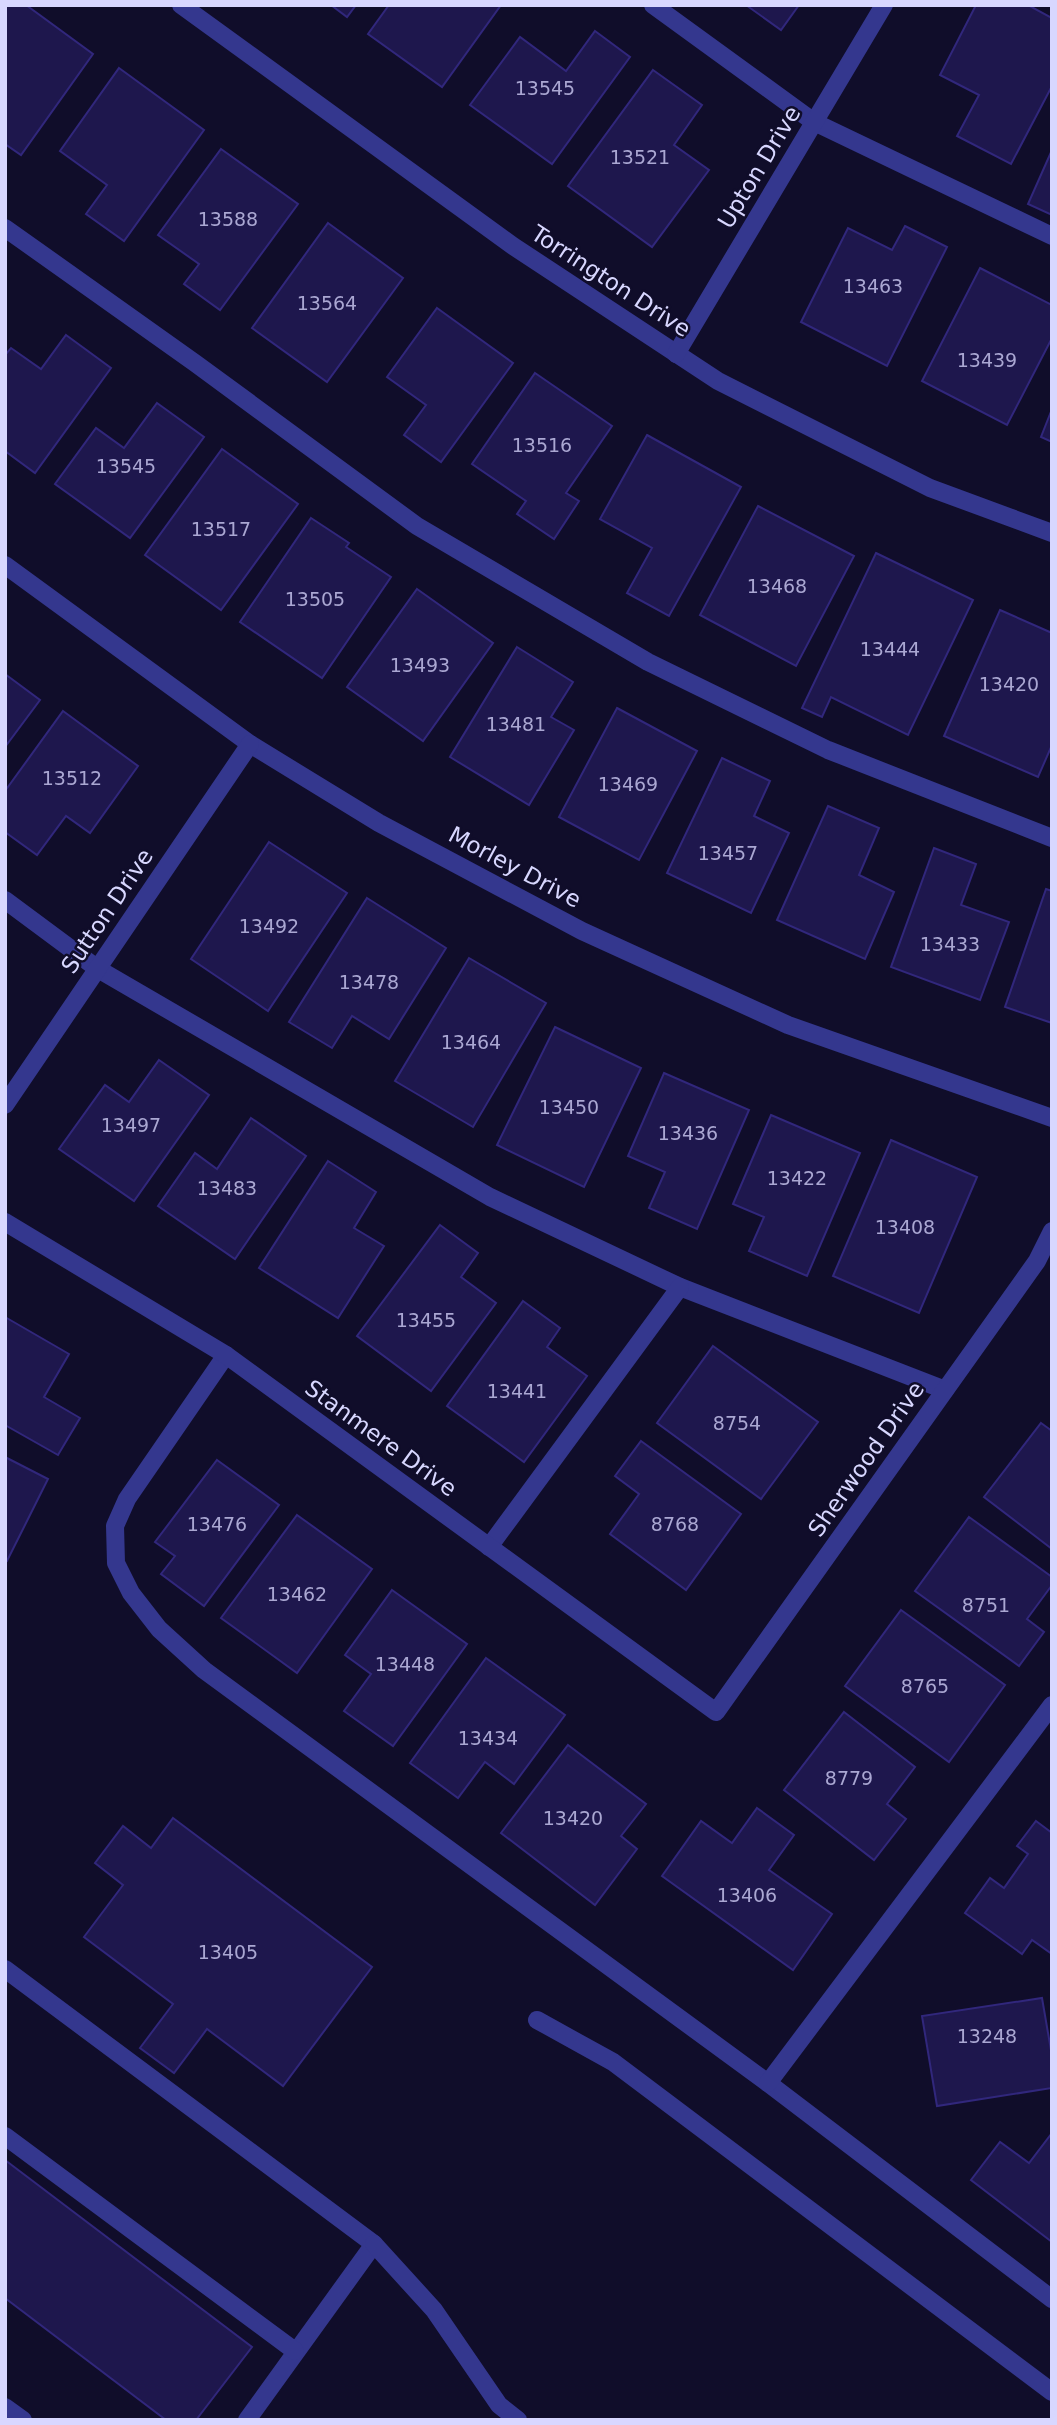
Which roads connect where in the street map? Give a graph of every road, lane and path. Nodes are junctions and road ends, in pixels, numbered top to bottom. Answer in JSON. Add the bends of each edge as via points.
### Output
{"nodes":[{"id":1,"x":181,"y":5,"type":"edge"},
{"id":2,"x":653,"y":5,"type":"edge"},
{"id":3,"x":884,"y":5,"type":"edge"},
{"id":4,"x":814,"y":122,"type":"junction"},
{"id":5,"x":5,"y":228,"type":"edge"},
{"id":6,"x":1052,"y":236,"type":"edge"},
{"id":7,"x":676,"y":354,"type":"junction"},
{"id":8,"x":1052,"y":533,"type":"edge"},
{"id":9,"x":5,"y":565,"type":"edge"},
{"id":10,"x":250,"y":744,"type":"junction"},
{"id":11,"x":1052,"y":838,"type":"edge"},
{"id":12,"x":5,"y":900,"type":"edge"},
{"id":13,"x":98,"y":968,"type":"junction"},
{"id":14,"x":5,"y":1105,"type":"edge"},
{"id":15,"x":1052,"y":1118,"type":"edge"},
{"id":16,"x":5,"y":1222,"type":"edge"},
{"id":17,"x":1052,"y":1231,"type":"edge"},
{"id":18,"x":680,"y":1287,"type":"junction"},
{"id":19,"x":226,"y":1355,"type":"junction"},
{"id":20,"x":945,"y":1390,"type":"junction"},
{"id":21,"x":489,"y":1547,"type":"junction"},
{"id":22,"x":1052,"y":1705,"type":"edge"},
{"id":23,"x":716,"y":1712,"type":"joint"},
{"id":24,"x":5,"y":1969,"type":"edge"},
{"id":25,"x":537,"y":2020,"type":"dead end"},
{"id":26,"x":768,"y":2083,"type":"junction"},
{"id":27,"x":5,"y":2136,"type":"edge"},
{"id":28,"x":374,"y":2244,"type":"junction"},
{"id":29,"x":1052,"y":2299,"type":"edge"},
{"id":30,"x":295,"y":2351,"type":"junction"},
{"id":31,"x":1052,"y":2392,"type":"edge"},
{"id":32,"x":5,"y":2407,"type":"edge"},
{"id":33,"x":23,"y":2420,"type":"edge"},
{"id":34,"x":247,"y":2420,"type":"edge"},
{"id":35,"x":518,"y":2420,"type":"edge"}],
"edges":[{"from":1,"to":7,"type":"street","name":"Torrington Drive","via":[[513,246]]},
{"from":2,"to":4,"type":"street"},
{"from":3,"to":4,"type":"street","name":"Upton Drive"},
{"from":4,"to":6,"type":"street"},
{"from":4,"to":7,"type":"street","name":"Upton Drive"},
{"from":5,"to":11,"type":"street","via":[[417,526],[648,662],[828,750]]},
{"from":7,"to":8,"type":"street","name":"Torrington Drive","via":[[718,381],[930,488]]},
{"from":9,"to":10,"type":"street","name":"Morley Drive"},
{"from":10,"to":13,"type":"street","name":"Sutton Drive"},
{"from":10,"to":15,"type":"street","name":"Morley Drive","via":[[379,823],[582,931],[788,1025]]},
{"from":12,"to":13,"type":"street"},
{"from":13,"to":14,"type":"street","name":"Sutton Drive"},
{"from":13,"to":18,"type":"street","via":[[491,1197]]},
{"from":16,"to":19,"type":"street","name":"Stanmere Drive"},
{"from":17,"to":20,"type":"street","name":"Sherwood Drive","via":[[1037,1261]]},
{"from":18,"to":20,"type":"street"},
{"from":18,"to":21,"type":"street"},
{"from":19,"to":21,"type":"street","name":"Stanmere Drive"},
{"from":19,"to":26,"type":"street","via":[[127,1499],[115,1526],[116,1563],[131,1593],[159,1629],[204,1670]]},
{"from":20,"to":23,"type":"street","name":"Sherwood Drive"},
{"from":21,"to":23,"type":"street","name":"Stanmere Drive"},
{"from":22,"to":26,"type":"street"},
{"from":24,"to":28,"type":"street"},
{"from":25,"to":31,"type":"street","via":[[612,2062]]},
{"from":26,"to":29,"type":"street"},
{"from":27,"to":30,"type":"street"},
{"from":28,"to":30,"type":"street"},
{"from":28,"to":35,"type":"street","via":[[434,2310],[499,2405]]},
{"from":30,"to":34,"type":"street"},
{"from":32,"to":33,"type":"street"}]}
